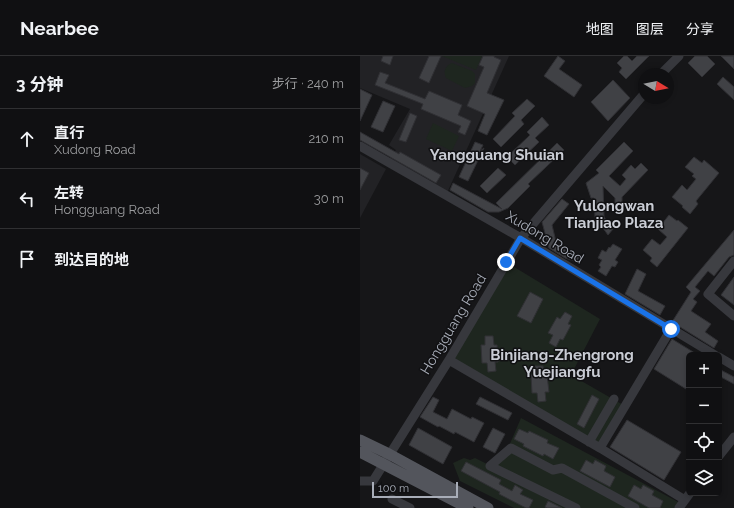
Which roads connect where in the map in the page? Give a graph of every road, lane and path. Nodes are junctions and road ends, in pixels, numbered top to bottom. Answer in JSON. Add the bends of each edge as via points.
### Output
{"nodes":[{"id":1,"x":679,"y":56,"type":"edge"},
{"id":2,"x":667,"y":68,"type":"edge"},
{"id":3,"x":638,"y":101,"type":"edge"},
{"id":4,"x":360,"y":146,"type":"edge"},
{"id":5,"x":520,"y":238,"type":"junction"},
{"id":6,"x":734,"y":261,"type":"edge"},
{"id":7,"x":734,"y":316,"type":"edge"},
{"id":8,"x":671,"y":329,"type":"junction"},
{"id":9,"x":710,"y":352,"type":"edge"},
{"id":10,"x":722,"y":359,"type":"edge"},
{"id":11,"x":449,"y":360,"type":"junction"},
{"id":12,"x":734,"y":366,"type":"edge"},
{"id":13,"x":614,"y":399,"type":"dead end"},
{"id":14,"x":734,"y":437,"type":"edge"},
{"id":15,"x":360,"y":440,"type":"edge"},
{"id":16,"x":589,"y":442,"type":"junction"},
{"id":17,"x":600,"y":448,"type":"junction"},
{"id":18,"x":360,"y":452,"type":"edge"},
{"id":19,"x":722,"y":452,"type":"edge"},
{"id":20,"x":386,"y":459,"type":"junction"},
{"id":21,"x":360,"y":481,"type":"edge"},
{"id":22,"x":687,"y":497,"type":"edge"},
{"id":23,"x":392,"y":499,"type":"dead end"},
{"id":24,"x":624,"y":506,"type":"edge"},
{"id":25,"x":466,"y":507,"type":"edge"},
{"id":26,"x":410,"y":508,"type":"edge"},
{"id":27,"x":488,"y":508,"type":"edge"},
{"id":28,"x":576,"y":508,"type":"edge"},
{"id":29,"x":635,"y":508,"type":"edge"},
{"id":30,"x":678,"y":508,"type":"edge"}],
"edges":[{"from":1,"to":2,"type":"street"},
{"from":3,"to":5,"type":"street","name":"Hongguang Road"},
{"from":4,"to":5,"type":"street","name":"Xudong Road"},
{"from":5,"to":8,"type":"street","name":"Xudong Road"},
{"from":5,"to":11,"type":"street","name":"Hongguang Road"},
{"from":6,"to":7,"type":"street","via":[[708,294]]},
{"from":8,"to":9,"type":"street","name":"Xudong Road"},
{"from":8,"to":17,"type":"street"},
{"from":10,"to":12,"type":"street"},
{"from":11,"to":16,"type":"street"},
{"from":11,"to":20,"type":"street","name":"Hongguang Road"},
{"from":13,"to":16,"type":"street"},
{"from":14,"to":19,"type":"street"},
{"from":15,"to":20,"type":"main road"},
{"from":16,"to":17,"type":"street"},
{"from":17,"to":22,"type":"street"},
{"from":18,"to":20,"type":"main road"},
{"from":20,"to":21,"type":"street","name":"Hongguang Road","via":[[373,481]]},
{"from":20,"to":25,"type":"main road"},
{"from":20,"to":27,"type":"main road"},
{"from":22,"to":30,"type":"street"},
{"from":23,"to":26,"type":"street"},
{"from":24,"to":28,"type":"street","via":[[562,468],[553,470],[511,448],[490,466]]},
{"from":24,"to":29,"type":"street"}]}
